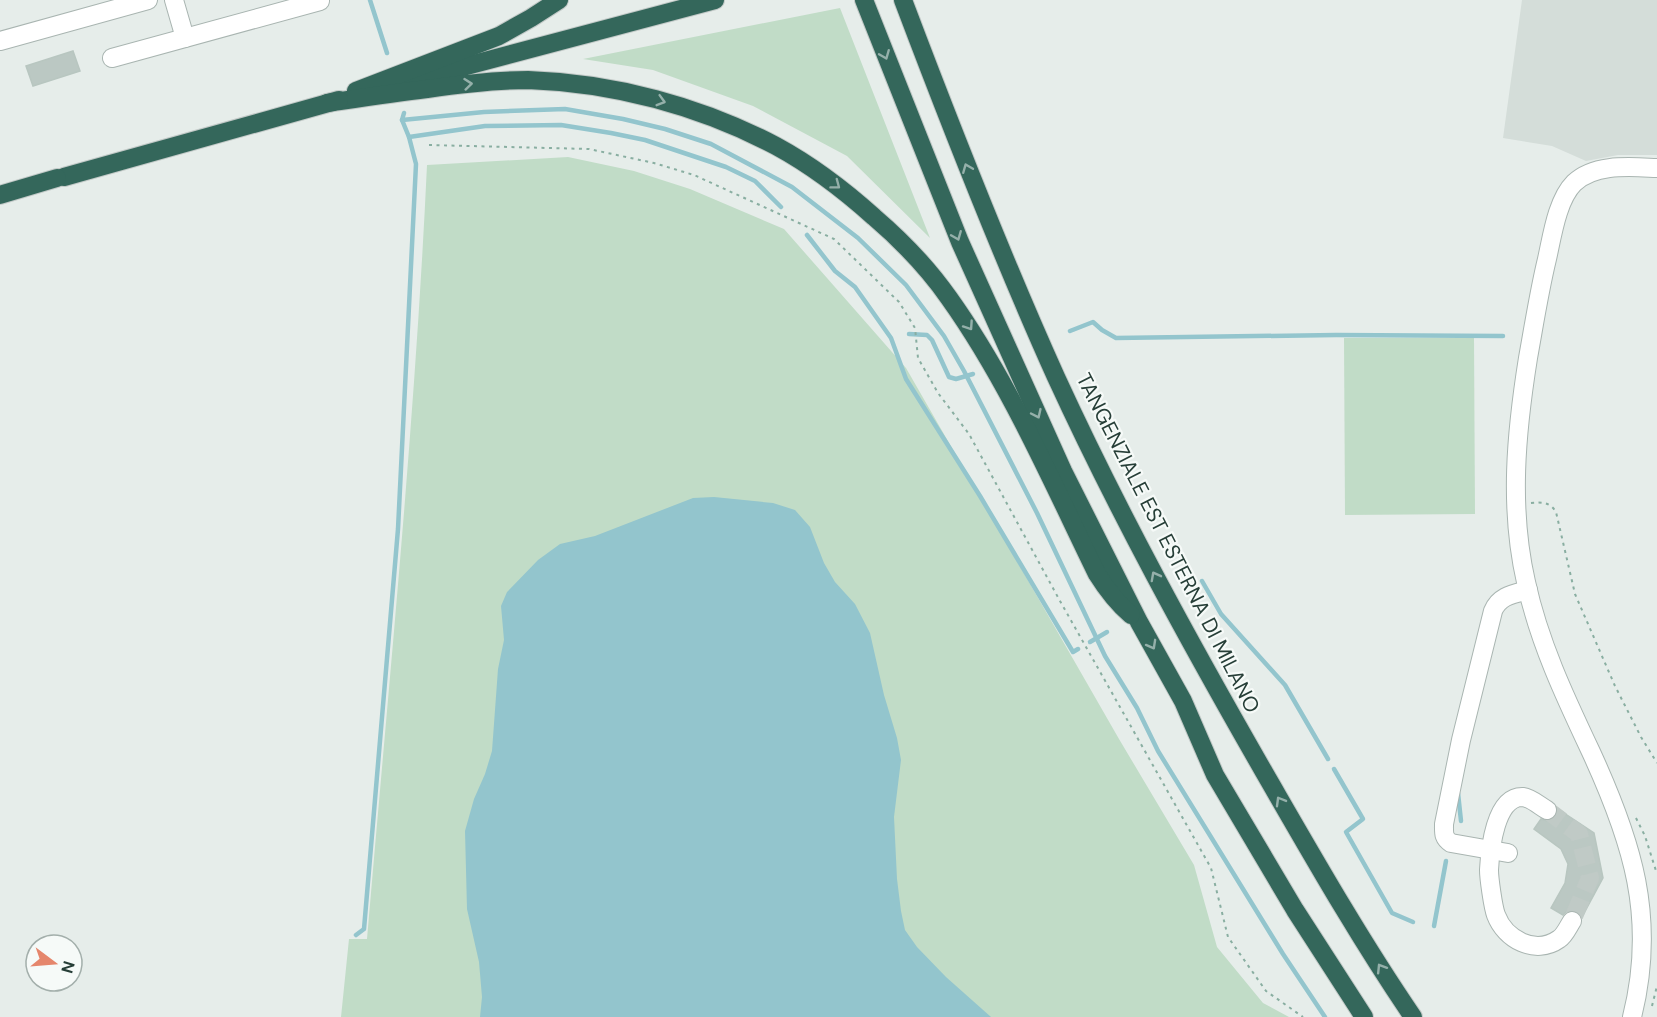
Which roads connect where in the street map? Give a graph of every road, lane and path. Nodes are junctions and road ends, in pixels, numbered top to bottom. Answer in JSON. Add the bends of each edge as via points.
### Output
{"nodes":[{"id":1,"x":148,"y":0,"type":"edge"},
{"id":2,"x":174,"y":0,"type":"edge"},
{"id":3,"x":559,"y":0,"type":"edge"},
{"id":4,"x":715,"y":0,"type":"edge"},
{"id":5,"x":864,"y":0,"type":"edge"},
{"id":6,"x":903,"y":0,"type":"edge"},
{"id":7,"x":916,"y":0,"type":"edge"},
{"id":8,"x":320,"y":2,"type":"dead end"},
{"id":9,"x":185,"y":38,"type":"junction"},
{"id":10,"x":0,"y":41,"type":"edge"},
{"id":11,"x":112,"y":58,"type":"dead end"},
{"id":12,"x":327,"y":103,"type":"junction"},
{"id":13,"x":948,"y":120,"type":"junction"},
{"id":14,"x":429,"y":145,"type":"dead end"},
{"id":15,"x":1657,"y":168,"type":"edge"},
{"id":16,"x":0,"y":195,"type":"edge"},
{"id":17,"x":1516,"y":504,"type":"junction"},
{"id":18,"x":1528,"y":590,"type":"junction"},
{"id":19,"x":1139,"y":622,"type":"junction"},
{"id":20,"x":1657,"y":763,"type":"edge"},
{"id":21,"x":1547,"y":810,"type":"tunnel mouth"},
{"id":22,"x":1633,"y":810,"type":"dead end"},
{"id":23,"x":1500,"y":852,"type":"junction"},
{"id":24,"x":1657,"y":874,"type":"edge"},
{"id":25,"x":1572,"y":921,"type":"tunnel mouth"},
{"id":26,"x":1657,"y":986,"type":"edge"},
{"id":27,"x":1651,"y":1010,"type":"dead end"},
{"id":28,"x":1303,"y":1017,"type":"edge"},
{"id":29,"x":1364,"y":1017,"type":"edge"},
{"id":30,"x":1413,"y":1017,"type":"edge"},
{"id":31,"x":1632,"y":1017,"type":"edge"}],
"edges":[{"from":1,"to":10,"type":"street"},
{"from":2,"to":9,"type":"street"},
{"from":3,"to":12,"type":"highway","via":[[499,36]]},
{"from":4,"to":12,"type":"highway"},
{"from":5,"to":19,"type":"highway","one_way":true,"via":[[960,242],[1063,471]]},
{"from":6,"to":13,"type":"highway","name":"TANGENZIALE EST ESTERNA DI MILANO"},
{"from":7,"to":13,"type":"highway"},
{"from":8,"to":9,"type":"street"},
{"from":9,"to":11,"type":"street"},
{"from":12,"to":16,"type":"highway"},
{"from":12,"to":19,"type":"highway","one_way":true,"via":[[494,81],[554,81],[600,87],[696,111],[776,146],[816,171],[887,228],[948,296],[1007,393],[1097,574],[1107,591]]},
{"from":30,"to":13,"type":"highway","name":"TANGENZIALE EST ESTERNA DI MILANO","one_way":true,"via":[[1275,792],[1117,503],[1051,366]]},
{"from":14,"to":28,"type":"path","via":[[589,149],[694,175],[834,239],[899,302],[915,328],[918,358],[969,434],[1211,868],[1227,937],[1266,991]]},
{"from":15,"to":17,"type":"street","via":[[1617,168],[1581,177],[1569,189],[1558,213],[1539,293],[1520,407]]},
{"from":17,"to":18,"type":"street"},
{"from":17,"to":20,"type":"path","via":[[1545,503],[1556,512],[1575,594],[1615,686]]},
{"from":18,"to":23,"type":"street","via":[[1501,599],[1493,611],[1444,824],[1446,840]]},
{"from":18,"to":31,"type":"street","via":[[1550,662],[1628,831],[1644,882],[1649,955]]},
{"from":19,"to":29,"type":"highway","one_way":true,"via":[[1183,701],[1215,775]]},
{"from":21,"to":23,"type":"street","via":[[1528,798],[1508,803],[1494,831]]},
{"from":22,"to":24,"type":"path"},
{"from":23,"to":25,"type":"street","via":[[1489,871],[1496,915],[1512,936],[1525,945],[1543,945],[1558,940]]},
{"from":26,"to":27,"type":"path"}]}
